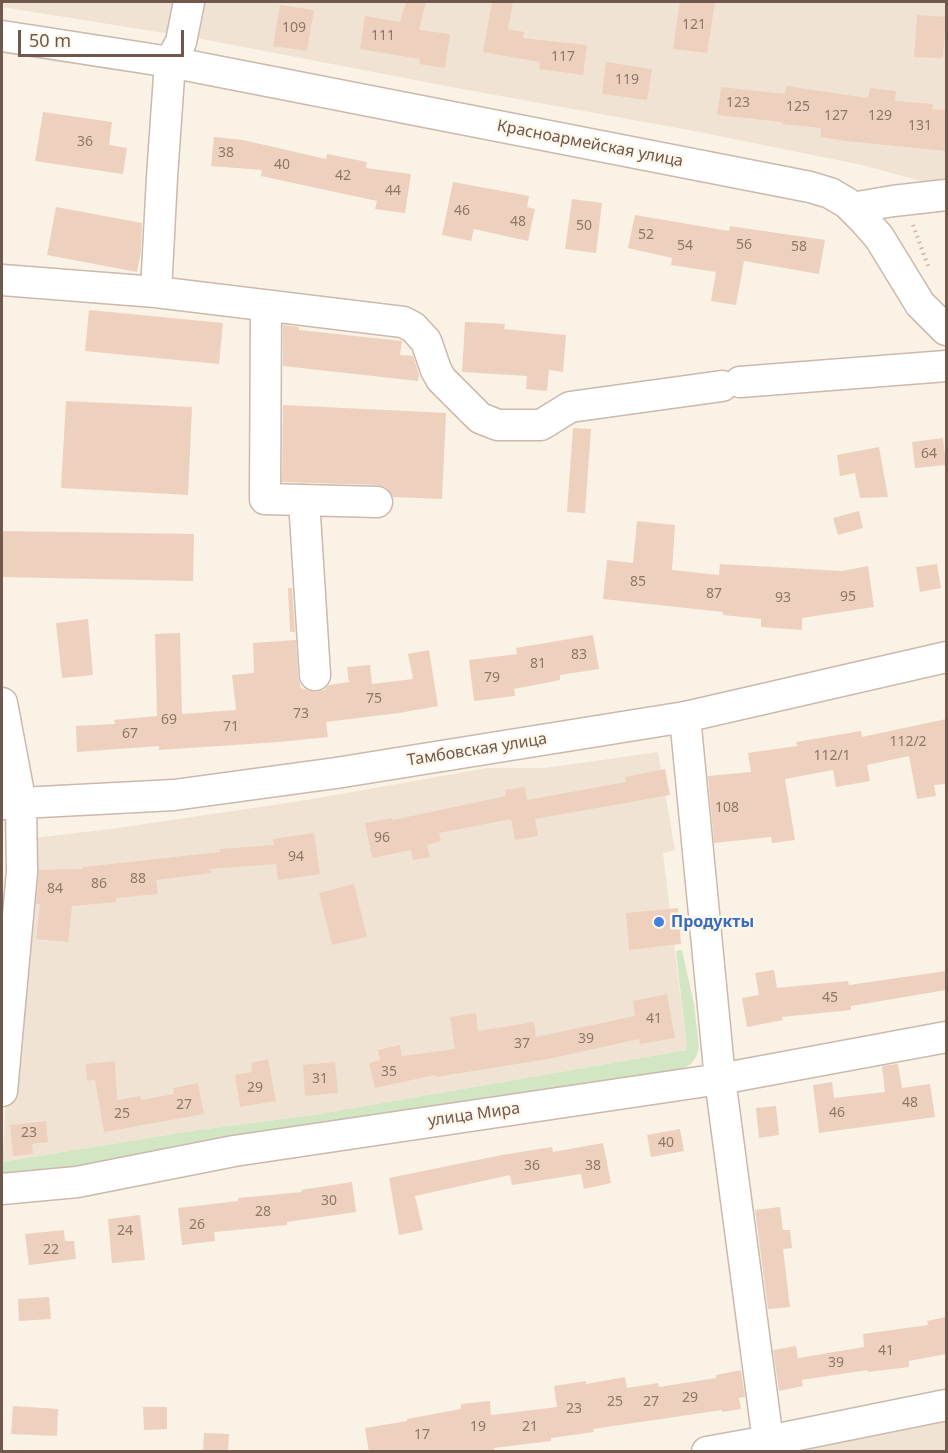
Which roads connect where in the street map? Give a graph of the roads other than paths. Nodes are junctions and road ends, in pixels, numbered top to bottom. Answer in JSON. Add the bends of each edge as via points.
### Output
{"nodes":[{"id":1,"x":189,"y":2,"type":"edge"},
{"id":2,"x":2,"y":36,"type":"edge"},
{"id":3,"x":170,"y":62,"type":"junction"},
{"id":4,"x":946,"y":195,"type":"edge"},
{"id":5,"x":852,"y":208,"type":"junction"},
{"id":6,"x":2,"y":280,"type":"edge"},
{"id":7,"x":156,"y":292,"type":"junction"},
{"id":8,"x":266,"y":306,"type":"junction"},
{"id":9,"x":946,"y":330,"type":"edge"},
{"id":10,"x":946,"y":366,"type":"edge"},
{"id":11,"x":304,"y":500,"type":"junction"},
{"id":12,"x":377,"y":502,"type":"dead end"},
{"id":13,"x":946,"y":657,"type":"edge"},
{"id":14,"x":315,"y":675,"type":"dead end"},
{"id":15,"x":2,"y":703,"type":"edge"},
{"id":16,"x":685,"y":717,"type":"junction"},
{"id":17,"x":11,"y":804,"type":"edge"},
{"id":18,"x":946,"y":1037,"type":"edge"},
{"id":19,"x":720,"y":1079,"type":"junction"},
{"id":20,"x":2,"y":1091,"type":"edge"},
{"id":21,"x":2,"y":1189,"type":"edge"},
{"id":22,"x":946,"y":1405,"type":"edge"},
{"id":23,"x":768,"y":1442,"type":"junction"},
{"id":24,"x":707,"y":1452,"type":"edge"}],
"edges":[{"from":1,"to":3,"type":"street","via":[[181,42]]},
{"from":2,"to":3,"type":"street","name":"Красноармейская улица"},
{"from":3,"to":5,"type":"street","name":"Красноармейская улица","via":[[810,187],[830,193]]},
{"from":3,"to":7,"type":"street"},
{"from":4,"to":5,"type":"street"},
{"from":5,"to":9,"type":"street","name":"Красноармейская улица","via":[[879,237],[920,304]]},
{"from":6,"to":7,"type":"street"},
{"from":7,"to":8,"type":"street"},
{"from":8,"to":10,"type":"street","via":[[403,322],[413,327],[426,341],[441,379],[480,418],[498,425],[541,425],[570,407],[731,384]]},
{"from":8,"to":11,"type":"street","via":[[265,499]]},
{"from":11,"to":12,"type":"street"},
{"from":11,"to":14,"type":"street"},
{"from":13,"to":16,"type":"street","name":"Тамбовская улица"},
{"from":15,"to":17,"type":"street"},
{"from":16,"to":17,"type":"street","name":"Тамбовская улица","via":[[174,795]]},
{"from":16,"to":19,"type":"street"},
{"from":17,"to":20,"type":"street","via":[[22,872]]},
{"from":18,"to":19,"type":"street","name":"улица Мира"},
{"from":19,"to":21,"type":"street","name":"улица Мира","via":[[234,1150],[77,1182]]},
{"from":19,"to":23,"type":"street"},
{"from":22,"to":23,"type":"street"},
{"from":23,"to":24,"type":"street"}]}
